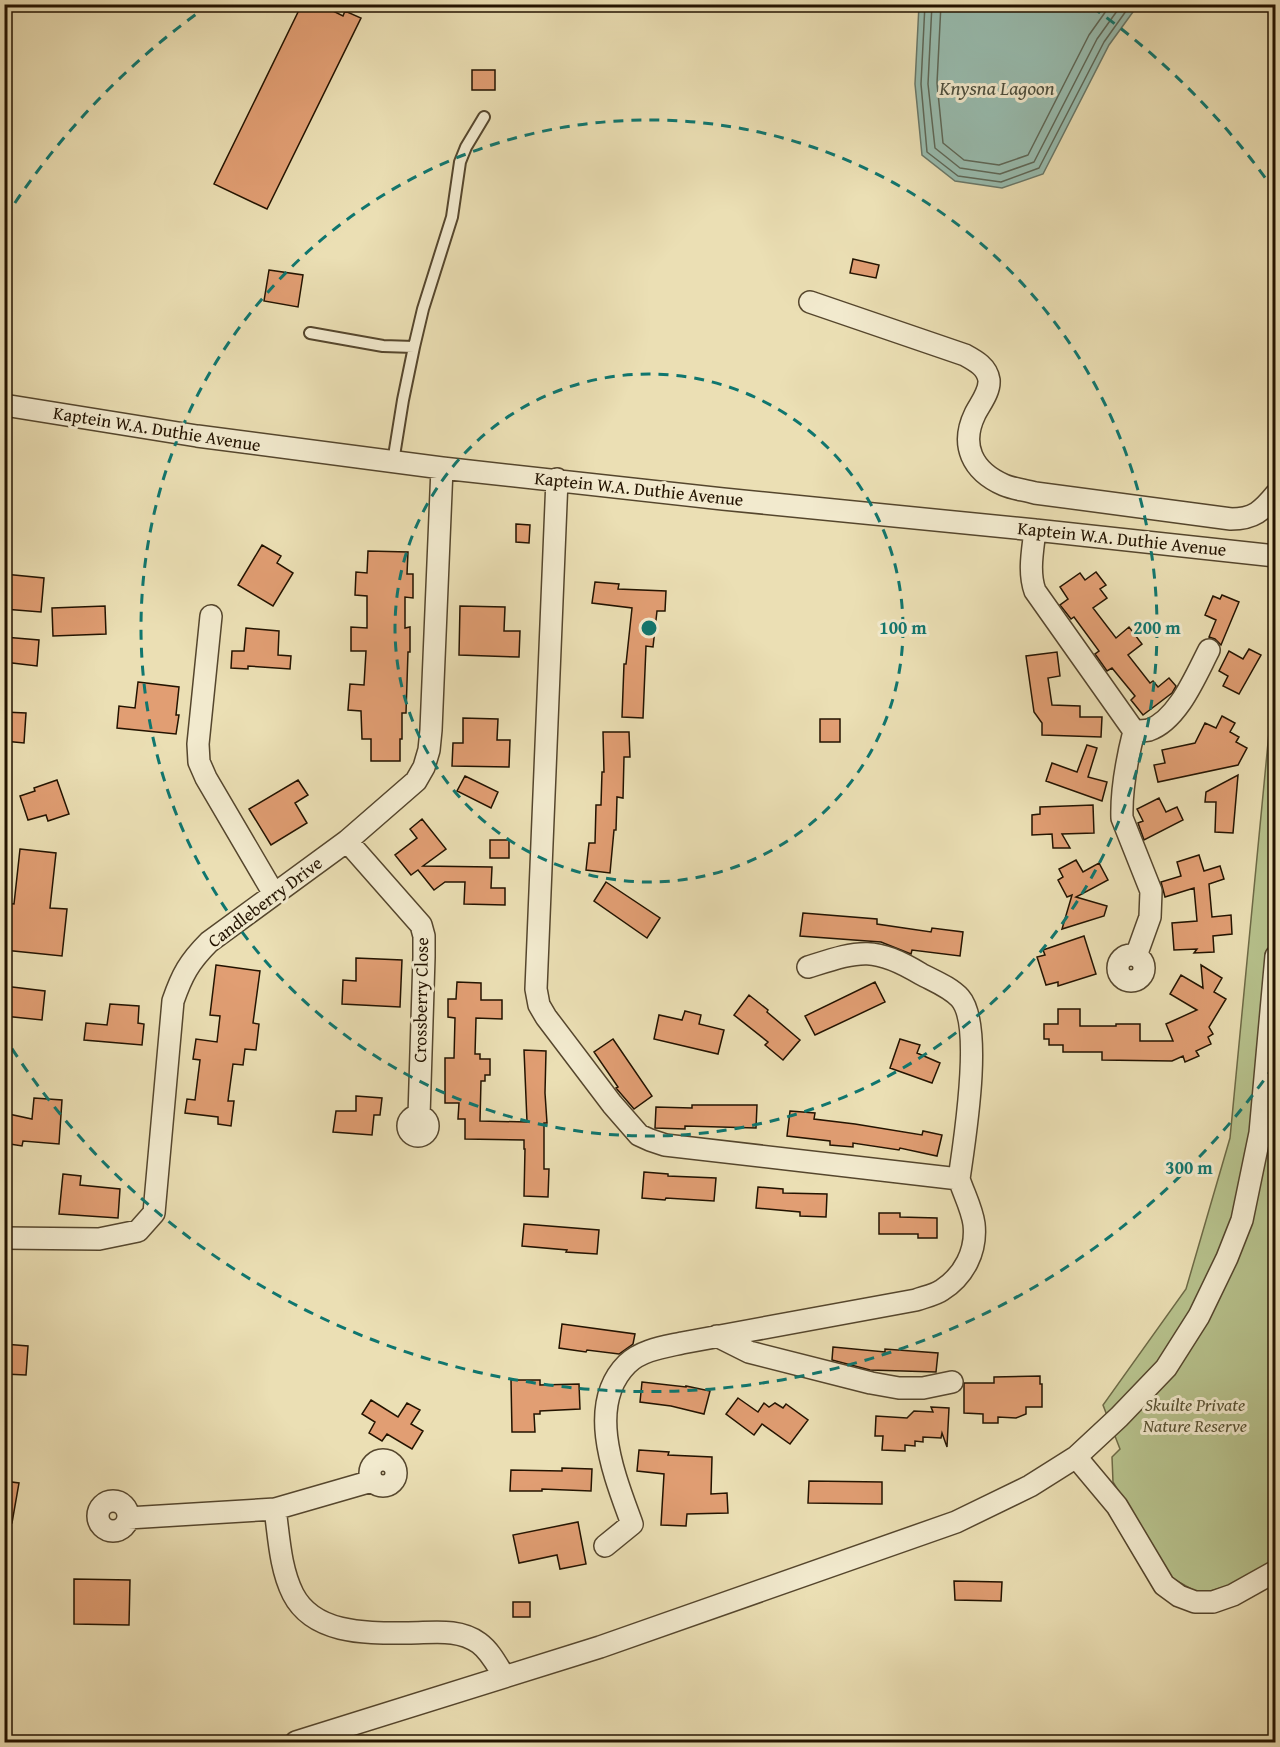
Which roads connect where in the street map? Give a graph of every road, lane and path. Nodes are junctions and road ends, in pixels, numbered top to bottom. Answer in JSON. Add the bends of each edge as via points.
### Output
{"nodes":[{"id":1,"x":484,"y":117,"type":"dead end"},
{"id":2,"x":810,"y":302,"type":"dead end"},
{"id":3,"x":310,"y":333,"type":"dead end"},
{"id":4,"x":414,"y":347,"type":"junction"},
{"id":5,"x":4,"y":405,"type":"edge"},
{"id":6,"x":393,"y":462,"type":"junction"},
{"id":7,"x":442,"y":468,"type":"junction"},
{"id":8,"x":557,"y":479,"type":"junction"},
{"id":9,"x":1275,"y":494,"type":"edge"},
{"id":10,"x":1035,"y":530,"type":"junction"},
{"id":11,"x":1275,"y":556,"type":"edge"},
{"id":12,"x":211,"y":616,"type":"dead end"},
{"id":13,"x":1209,"y":650,"type":"dead end"},
{"id":14,"x":1134,"y":731,"type":"junction"},
{"id":15,"x":347,"y":841,"type":"junction"},
{"id":16,"x":274,"y":894,"type":"junction"},
{"id":17,"x":1136,"y":956,"type":"dead end"},
{"id":18,"x":1275,"y":956,"type":"edge"},
{"id":19,"x":808,"y":967,"type":"dead end"},
{"id":20,"x":419,"y":1116,"type":"dead end"},
{"id":21,"x":959,"y":1179,"type":"junction"},
{"id":22,"x":4,"y":1238,"type":"edge"},
{"id":23,"x":717,"y":1336,"type":"junction"},
{"id":24,"x":952,"y":1382,"type":"dead end"},
{"id":25,"x":1076,"y":1457,"type":"junction"},
{"id":26,"x":372,"y":1481,"type":"dead end"},
{"id":27,"x":274,"y":1509,"type":"junction"},
{"id":28,"x":128,"y":1518,"type":"dead end"},
{"id":29,"x":605,"y":1546,"type":"dead end"},
{"id":30,"x":1275,"y":1571,"type":"edge"},
{"id":31,"x":504,"y":1676,"type":"junction"},
{"id":32,"x":297,"y":1743,"type":"edge"}],
"edges":[{"from":1,"to":4,"type":"lane","via":[[460,162],[452,217]]},
{"from":2,"to":9,"type":"street","via":[[978,362],[986,370],[989,388],[973,417],[968,450],[987,475],[1004,485],[1035,493],[1231,519],[1253,516]]},
{"from":3,"to":4,"type":"lane","via":[[383,346]]},
{"from":4,"to":6,"type":"lane"},
{"from":5,"to":6,"type":"street","name":"Kaptein W.A. Duthie Avenue"},
{"from":6,"to":7,"type":"street","name":"Kaptein W.A. Duthie Avenue"},
{"from":7,"to":8,"type":"street","name":"Kaptein W.A. Duthie Avenue"},
{"from":7,"to":15,"type":"street","name":"Candleberry Drive","via":[[429,750],[416,781]]},
{"from":8,"to":10,"type":"street","name":"Kaptein W.A. Duthie Avenue"},
{"from":8,"to":21,"type":"street","via":[[536,989],[546,1017],[612,1104],[639,1135],[650,1140]]},
{"from":10,"to":11,"type":"street","name":"Kaptein W.A. Duthie Avenue"},
{"from":10,"to":14,"type":"street","via":[[1031,566],[1035,591]]},
{"from":12,"to":16,"type":"street","via":[[199,762]]},
{"from":13,"to":14,"type":"street","via":[[1175,709],[1162,723]]},
{"from":14,"to":17,"type":"street","via":[[1122,818],[1151,891],[1150,917]]},
{"from":15,"to":16,"type":"street","name":"Candleberry Drive"},
{"from":15,"to":20,"type":"street","name":"Crossberry Close","via":[[421,925],[424,936]]},
{"from":16,"to":22,"type":"street","name":"Candleberry Drive","via":[[209,942],[181,977],[173,1001],[154,1213],[138,1231],[99,1239]]},
{"from":18,"to":25,"type":"street","via":[[1260,1133],[1242,1220],[1227,1258],[1199,1316],[1166,1368]]},
{"from":19,"to":21,"type":"street","via":[[849,954],[870,953],[900,961],[960,999],[967,1009],[972,1035],[969,1108]]},
{"from":21,"to":23,"type":"street","via":[[974,1227],[972,1247],[960,1276],[941,1291],[916,1300]]},
{"from":23,"to":24,"type":"street","via":[[749,1352],[871,1383],[923,1388]]},
{"from":23,"to":29,"type":"street","via":[[646,1353],[628,1363],[616,1379],[608,1396],[605,1426],[618,1487],[632,1524]]},
{"from":25,"to":30,"type":"street","via":[[1117,1506],[1164,1585],[1179,1596],[1195,1602],[1214,1602]]},
{"from":25,"to":31,"type":"street","via":[[1030,1486],[956,1522],[600,1647]]},
{"from":26,"to":27,"type":"street"},
{"from":27,"to":28,"type":"street"},
{"from":27,"to":31,"type":"street","via":[[284,1569],[294,1595],[309,1615],[333,1628],[372,1633],[448,1632],[468,1637],[481,1644]]},
{"from":31,"to":32,"type":"street"}]}
